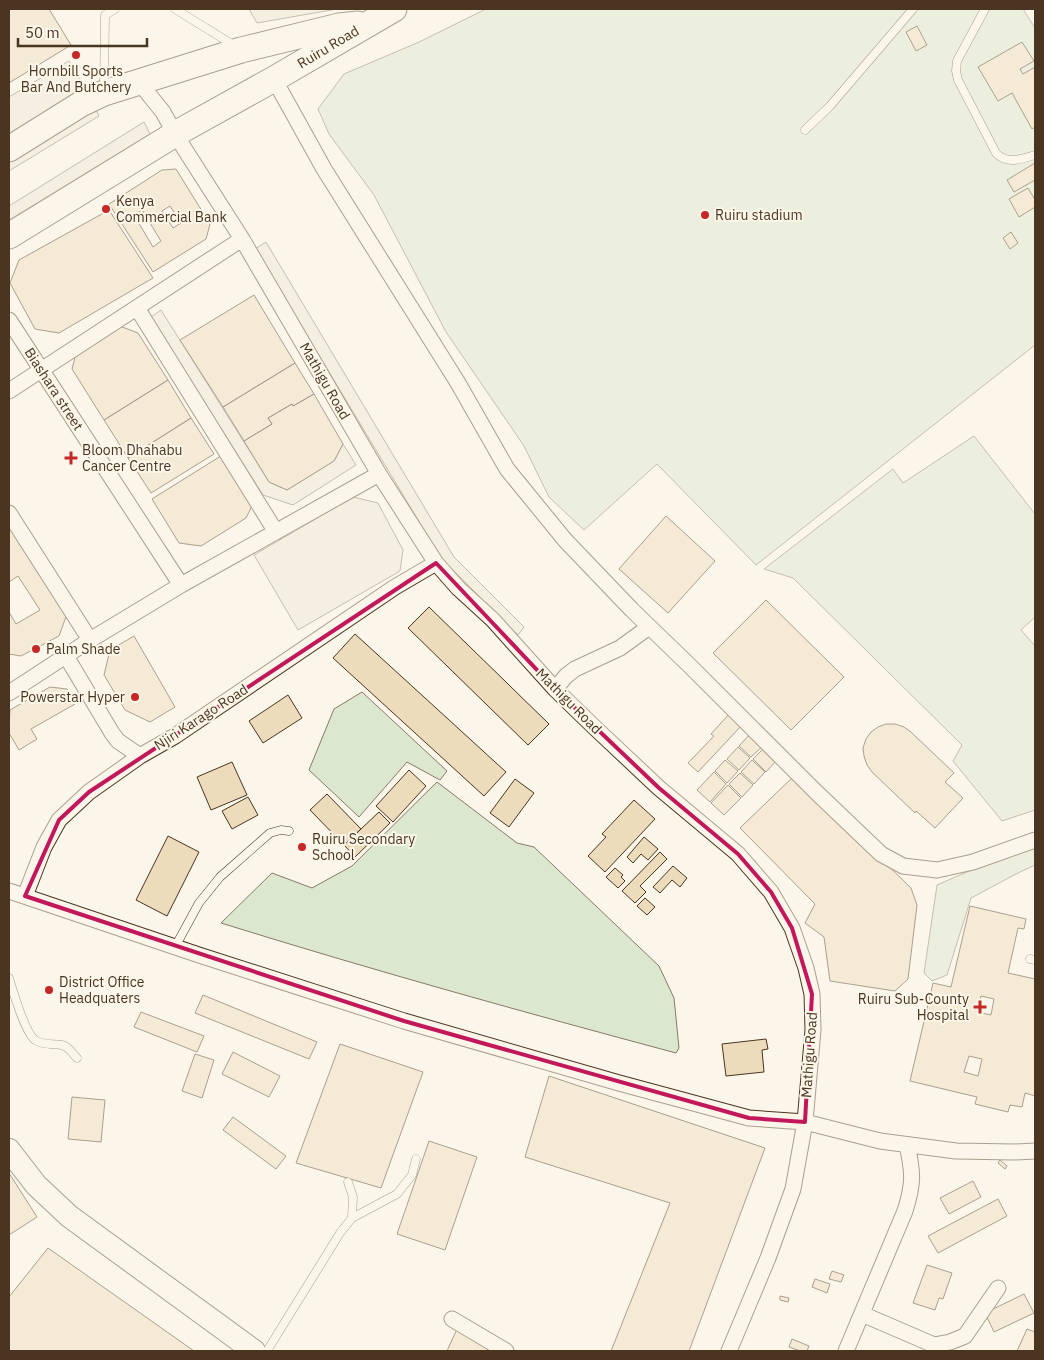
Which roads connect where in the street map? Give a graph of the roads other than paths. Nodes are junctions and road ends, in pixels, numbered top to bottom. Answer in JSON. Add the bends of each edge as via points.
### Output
{"nodes":[{"id":1,"x":115,"y":9,"type":"edge"},
{"id":2,"x":175,"y":9,"type":"edge"},
{"id":3,"x":394,"y":9,"type":"edge"},
{"id":4,"x":913,"y":9,"type":"edge"},
{"id":5,"x":985,"y":9,"type":"edge"},
{"id":6,"x":368,"y":24,"type":"junction"},
{"id":7,"x":241,"y":50,"type":"junction"},
{"id":8,"x":274,"y":79,"type":"junction"},
{"id":9,"x":138,"y":81,"type":"junction"},
{"id":10,"x":104,"y":92,"type":"junction"},
{"id":11,"x":805,"y":130,"type":"dead end"},
{"id":12,"x":175,"y":134,"type":"junction"},
{"id":13,"x":9,"y":149,"type":"edge"},
{"id":14,"x":1035,"y":155,"type":"edge"},
{"id":15,"x":9,"y":236,"type":"edge"},
{"id":16,"x":242,"y":240,"type":"junction"},
{"id":17,"x":137,"y":308,"type":"junction"},
{"id":18,"x":9,"y":320,"type":"edge"},
{"id":19,"x":41,"y":368,"type":"junction"},
{"id":20,"x":9,"y":391,"type":"edge"},
{"id":21,"x":379,"y":474,"type":"junction"},
{"id":22,"x":9,"y":513,"type":"edge"},
{"id":23,"x":276,"y":532,"type":"junction"},
{"id":24,"x":436,"y":562,"type":"junction"},
{"id":25,"x":181,"y":585,"type":"junction"},
{"id":26,"x":649,"y":627,"type":"junction"},
{"id":27,"x":90,"y":640,"type":"junction"},
{"id":28,"x":66,"y":656,"type":"junction"},
{"id":29,"x":555,"y":689,"type":"junction"},
{"id":30,"x":9,"y":692,"type":"edge"},
{"id":31,"x":140,"y":756,"type":"junction"},
{"id":32,"x":289,"y":831,"type":"dead end"},
{"id":33,"x":1035,"y":840,"type":"edge"},
{"id":34,"x":9,"y":891,"type":"edge"},
{"id":35,"x":25,"y":896,"type":"junction"},
{"id":36,"x":175,"y":946,"type":"junction"},
{"id":37,"x":9,"y":978,"type":"edge"},
{"id":38,"x":76,"y":1058,"type":"dead end"},
{"id":39,"x":805,"y":1122,"type":"junction"},
{"id":40,"x":907,"y":1144,"type":"junction"},
{"id":41,"x":9,"y":1150,"type":"edge"},
{"id":42,"x":1035,"y":1151,"type":"edge"},
{"id":43,"x":416,"y":1159,"type":"dead end"},
{"id":44,"x":348,"y":1182,"type":"dead end"},
{"id":45,"x":352,"y":1218,"type":"junction"},
{"id":46,"x":998,"y":1288,"type":"dead end"},
{"id":47,"x":862,"y":1314,"type":"junction"},
{"id":48,"x":452,"y":1320,"type":"dead end"},
{"id":49,"x":254,"y":1351,"type":"edge"},
{"id":50,"x":267,"y":1351,"type":"edge"},
{"id":51,"x":506,"y":1351,"type":"edge"},
{"id":52,"x":729,"y":1351,"type":"edge"},
{"id":53,"x":846,"y":1351,"type":"edge"}],
"edges":[{"from":1,"to":10,"type":"lane","via":[[105,15]]},
{"from":2,"to":7,"type":"lane"},
{"from":3,"to":6,"type":"main road"},
{"from":4,"to":11,"type":"lane"},
{"from":5,"to":14,"type":"lane","via":[[957,61],[958,80],[1001,159],[1009,161]]},
{"from":6,"to":7,"type":"main road","name":"Ruiru Road","via":[[339,26]]},
{"from":6,"to":8,"type":"main road","name":"Ruiru Road"},
{"from":7,"to":9,"type":"main road","name":"Ruiru Road"},
{"from":8,"to":12,"type":"main road","name":"Ruiru Road"},
{"from":8,"to":26,"type":"street","via":[[324,169],[458,383],[507,469],[565,540]]},
{"from":9,"to":10,"type":"main road","name":"Ruiru Road"},
{"from":9,"to":12,"type":"street","name":"Mathigu Road","via":[[163,112]]},
{"from":10,"to":13,"type":"main road","name":"Ruiru Road"},
{"from":12,"to":15,"type":"main road","name":"Ruiru Road"},
{"from":12,"to":16,"type":"street","name":"Mathigu Road"},
{"from":16,"to":17,"type":"street"},
{"from":16,"to":21,"type":"street","name":"Mathigu Road"},
{"from":17,"to":19,"type":"street"},
{"from":17,"to":23,"type":"street"},
{"from":18,"to":19,"type":"street","name":"Biashara street"},
{"from":19,"to":20,"type":"street"},
{"from":19,"to":25,"type":"street","name":"Biashara street"},
{"from":21,"to":23,"type":"street"},
{"from":21,"to":24,"type":"street","name":"Mathigu Road"},
{"from":22,"to":27,"type":"street"},
{"from":23,"to":25,"type":"street"},
{"from":24,"to":29,"type":"street","name":"Mathigu Road"},
{"from":24,"to":31,"type":"street","name":"Njiri Karago Road"},
{"from":25,"to":27,"type":"street"},
{"from":26,"to":29,"type":"street","via":[[620,648],[575,669]]},
{"from":26,"to":33,"type":"street","via":[[881,854],[903,866],[937,870],[973,862]]},
{"from":27,"to":28,"type":"street"},
{"from":28,"to":30,"type":"street"},
{"from":28,"to":31,"type":"street","name":"Njiri Karago Road","via":[[112,733]]},
{"from":29,"to":39,"type":"street","name":"Mathigu Road","via":[[659,788],[738,854],[771,892],[792,928],[812,994],[813,1030]]},
{"from":31,"to":35,"type":"street","via":[[89,792],[59,820],[44,847]]},
{"from":32,"to":36,"type":"lane","via":[[270,833],[220,877],[199,904]]},
{"from":34,"to":35,"type":"street"},
{"from":35,"to":36,"type":"street"},
{"from":36,"to":39,"type":"street","via":[[404,1021],[619,1083],[749,1118]]},
{"from":37,"to":38,"type":"lane","via":[[33,1039],[47,1045],[63,1045]]},
{"from":39,"to":40,"type":"street","via":[[880,1141]]},
{"from":39,"to":52,"type":"street","name":"Mathigu Road","via":[[793,1188]]},
{"from":40,"to":42,"type":"street","via":[[956,1150]]},
{"from":40,"to":47,"type":"street","via":[[912,1190]]},
{"from":41,"to":49,"type":"main road","via":[[36,1185],[69,1216]]},
{"from":43,"to":45,"type":"lane","via":[[412,1176],[397,1194]]},
{"from":44,"to":45,"type":"lane","via":[[353,1197]]},
{"from":45,"to":50,"type":"lane"},
{"from":46,"to":47,"type":"street","via":[[965,1336],[950,1342],[934,1345]]},
{"from":47,"to":53,"type":"street"},
{"from":48,"to":51,"type":"street"}]}
